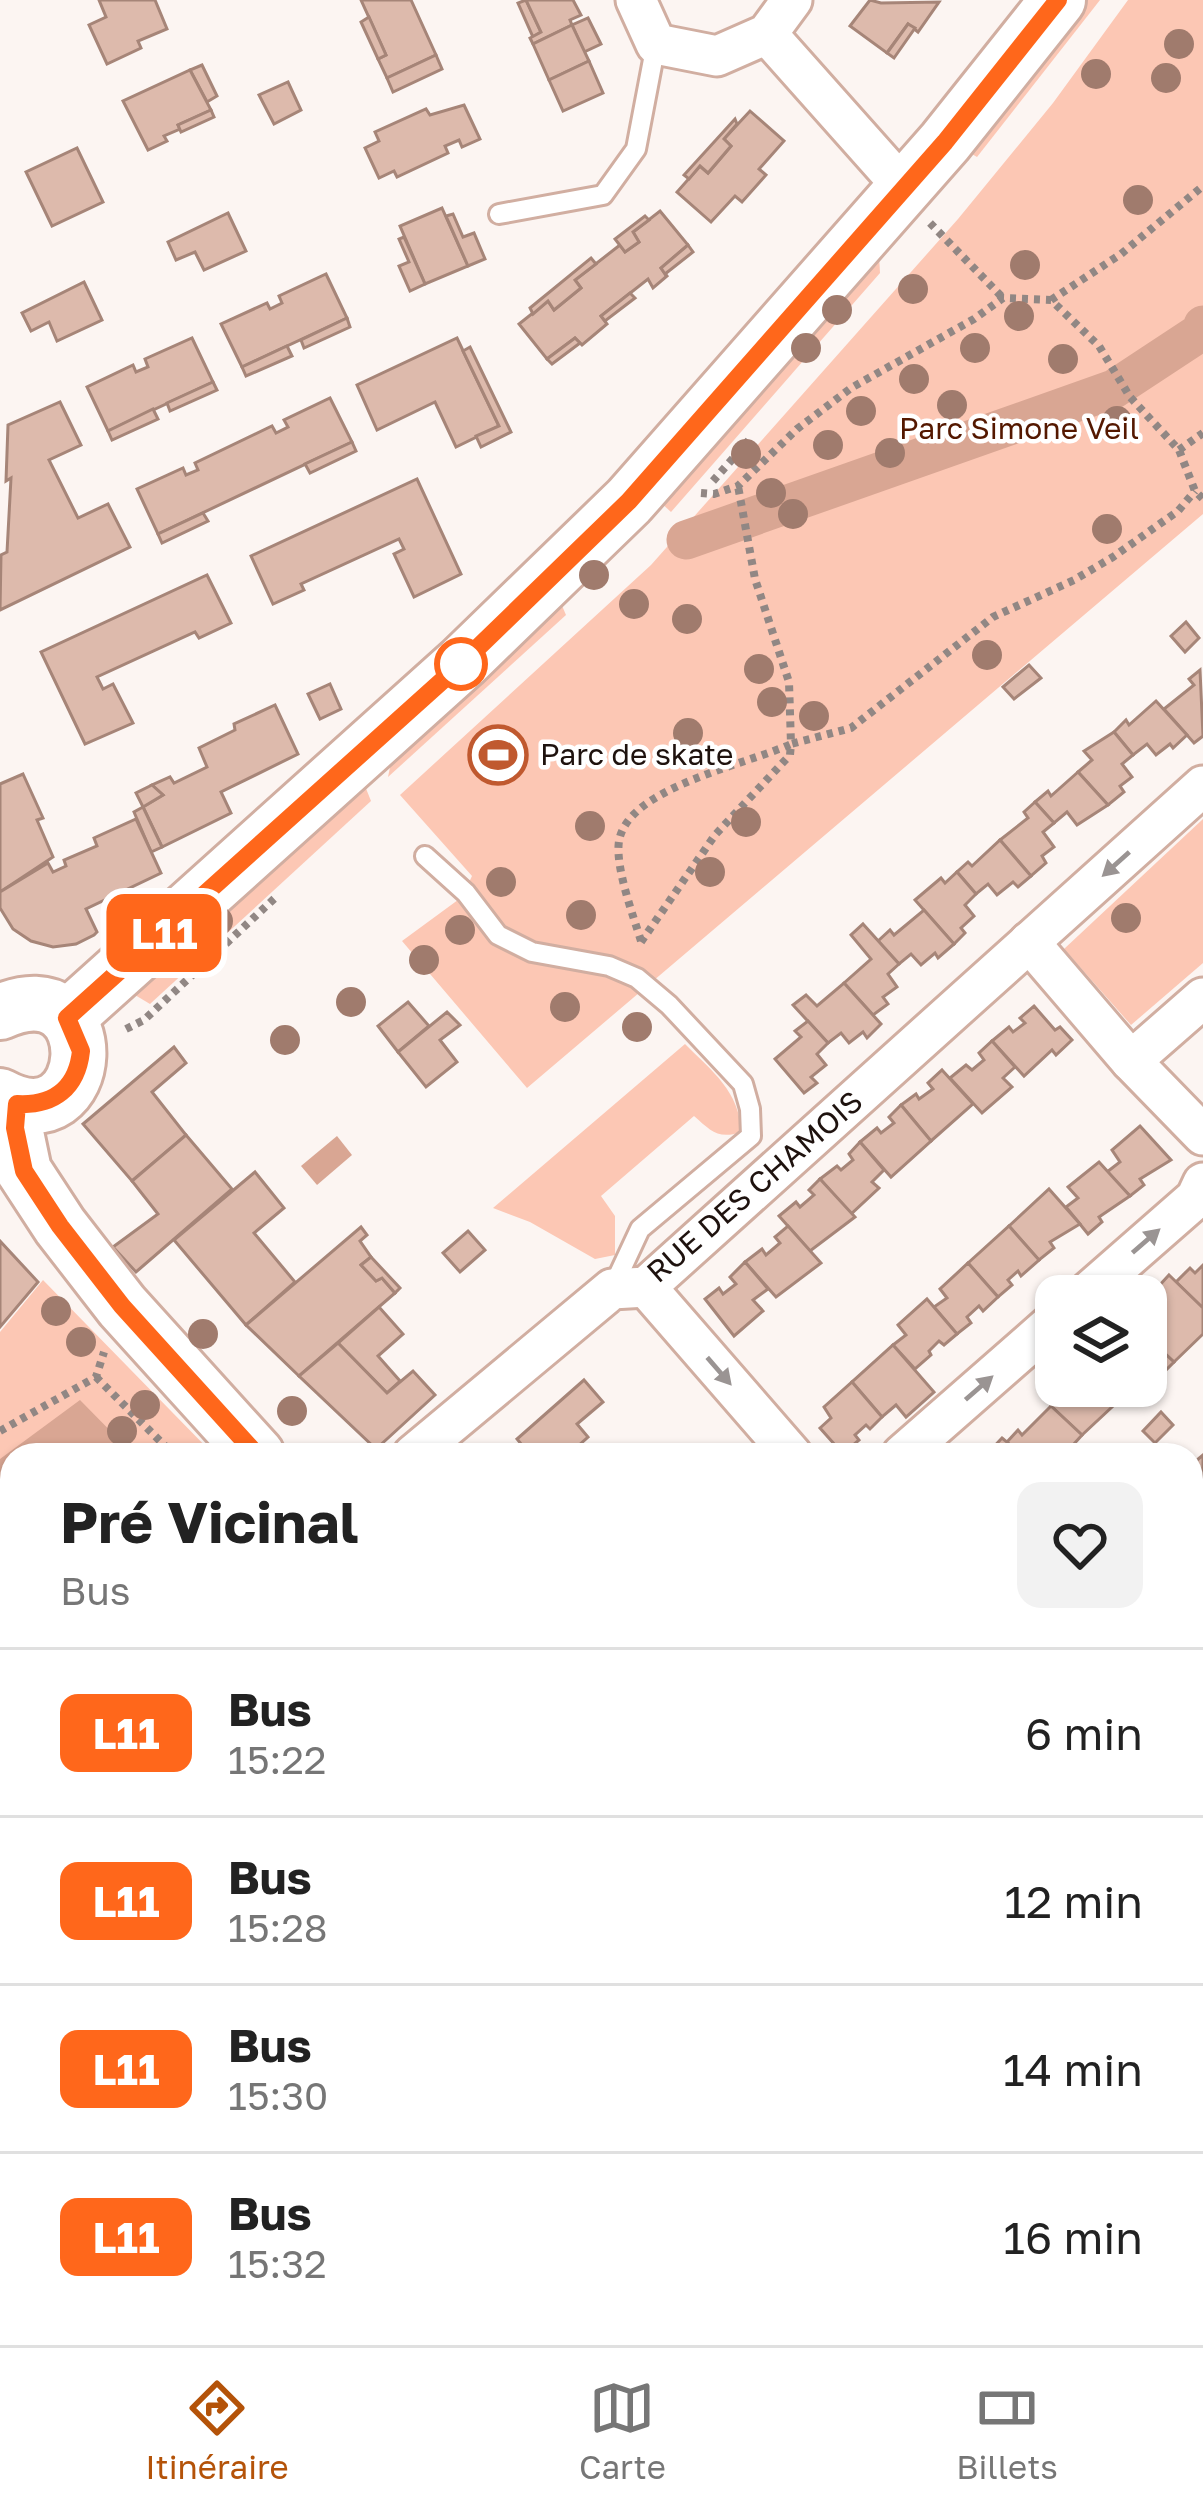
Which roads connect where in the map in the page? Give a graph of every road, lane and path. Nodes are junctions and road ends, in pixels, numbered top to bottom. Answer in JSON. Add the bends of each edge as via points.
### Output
{"nodes":[{"id":1,"x":637,"y":0,"type":"edge"},
{"id":2,"x":792,"y":0,"type":"edge"},
{"id":3,"x":1058,"y":0,"type":"edge"},
{"id":4,"x":767,"y":34,"type":"junction"},
{"id":5,"x":656,"y":44,"type":"junction"},
{"id":6,"x":1203,"y":186,"type":"edge"},
{"id":7,"x":917,"y":207,"type":"junction"},
{"id":8,"x":499,"y":214,"type":"dead end"},
{"id":9,"x":1003,"y":298,"type":"junction"},
{"id":10,"x":1051,"y":301,"type":"junction"},
{"id":11,"x":1203,"y":433,"type":"edge"},
{"id":12,"x":1179,"y":450,"type":"junction"},
{"id":13,"x":738,"y":485,"type":"junction"},
{"id":14,"x":1195,"y":491,"type":"junction"},
{"id":15,"x":701,"y":494,"type":"dead end"},
{"id":16,"x":1203,"y":500,"type":"edge"},
{"id":17,"x":791,"y":744,"type":"junction"},
{"id":18,"x":1203,"y":786,"type":"edge"},
{"id":19,"x":425,"y":856,"type":"dead end"},
{"id":20,"x":641,"y":942,"type":"junction"},
{"id":21,"x":1029,"y":942,"type":"junction"},
{"id":22,"x":637,"y":978,"type":"junction"},
{"id":23,"x":1203,"y":998,"type":"edge"},
{"id":24,"x":0,"y":1012,"type":"edge"},
{"id":25,"x":67,"y":1018,"type":"junction"},
{"id":26,"x":1132,"y":1061,"type":"junction"},
{"id":27,"x":10,"y":1131,"type":"edge"},
{"id":28,"x":1203,"y":1136,"type":"edge"},
{"id":29,"x":1203,"y":1183,"type":"edge"},
{"id":30,"x":1108,"y":1275,"type":"edge"},
{"id":31,"x":629,"y":1288,"type":"junction"},
{"id":32,"x":122,"y":1306,"type":"junction"},
{"id":33,"x":1035,"y":1338,"type":"edge"},
{"id":34,"x":95,"y":1377,"type":"junction"},
{"id":35,"x":0,"y":1431,"type":"edge"},
{"id":36,"x":162,"y":1443,"type":"edge"},
{"id":37,"x":246,"y":1443,"type":"edge"},
{"id":38,"x":429,"y":1443,"type":"edge"},
{"id":39,"x":780,"y":1443,"type":"edge"},
{"id":40,"x":916,"y":1443,"type":"edge"}],
"edges":[{"from":1,"to":5,"type":"street"},
{"from":2,"to":4,"type":"street"},
{"from":3,"to":7,"type":"street"},
{"from":4,"to":5,"type":"street","via":[[717,56]]},
{"from":4,"to":7,"type":"street"},
{"from":5,"to":8,"type":"lane","via":[[636,148],[603,195]]},
{"from":6,"to":10,"type":"path"},
{"from":7,"to":9,"type":"path"},
{"from":7,"to":25,"type":"street","via":[[551,580]]},
{"from":9,"to":10,"type":"path"},
{"from":9,"to":13,"type":"path","via":[[851,388]]},
{"from":10,"to":12,"type":"path","via":[[1099,346],[1130,398]]},
{"from":11,"to":12,"type":"path"},
{"from":12,"to":14,"type":"path"},
{"from":13,"to":15,"type":"path"},
{"from":13,"to":17,"type":"path","via":[[744,533],[789,682]]},
{"from":14,"to":16,"type":"path"},
{"from":14,"to":17,"type":"path","via":[[1113,557],[994,617],[851,728]]},
{"from":17,"to":20,"type":"path"},
{"from":17,"to":20,"type":"path","via":[[686,782],[627,818],[618,844]]},
{"from":18,"to":21,"type":"street","name":"RUE DES CHAMOIS","one_way":true},
{"from":19,"to":22,"type":"lane","via":[[498,935],[532,952]]},
{"from":20,"to":22,"type":"path"},
{"from":21,"to":26,"type":"street"},
{"from":21,"to":31,"type":"street","name":"RUE DES CHAMOIS"},
{"from":22,"to":31,"type":"lane","via":[[742,1084],[751,1136],[640,1228]]},
{"from":23,"to":26,"type":"street"},
{"from":24,"to":25,"type":"street","via":[[34,1003]]},
{"from":25,"to":27,"type":"street","via":[[81,1051],[71,1085]]},
{"from":26,"to":28,"type":"street"},
{"from":27,"to":32,"type":"street","via":[[60,1226]]},
{"from":30,"to":29,"type":"street","one_way":true},
{"from":31,"to":38,"type":"street","name":"RUE DES CHAMOIS"},
{"from":31,"to":39,"type":"street","one_way":true},
{"from":32,"to":34,"type":"path"},
{"from":32,"to":37,"type":"street"},
{"from":40,"to":33,"type":"street","one_way":true},
{"from":34,"to":35,"type":"path"},
{"from":34,"to":36,"type":"path"}]}
